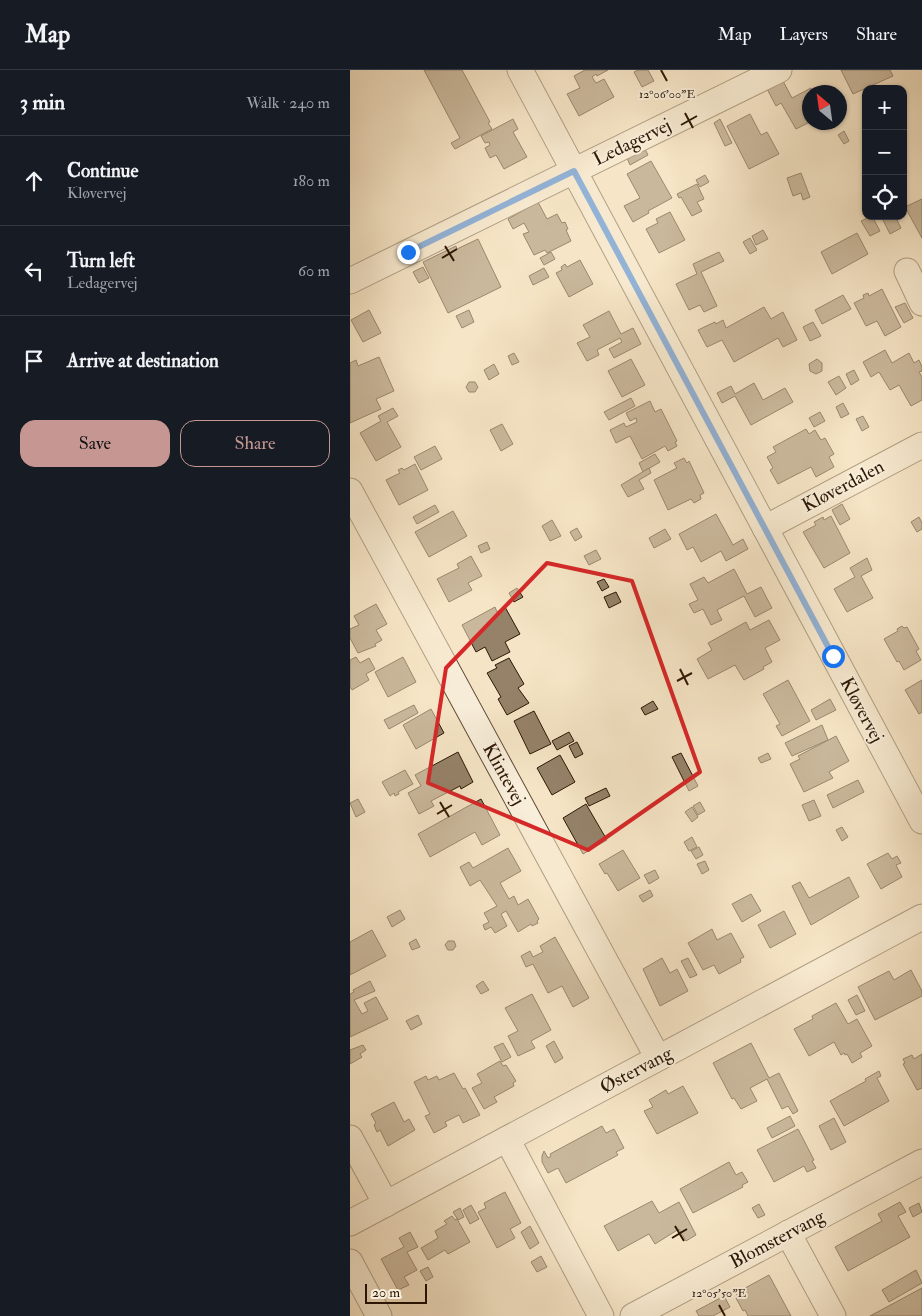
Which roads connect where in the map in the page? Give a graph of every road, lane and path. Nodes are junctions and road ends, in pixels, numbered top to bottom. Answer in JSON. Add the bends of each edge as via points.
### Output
{"nodes":[{"id":1,"x":520,"y":70,"type":"edge"},
{"id":2,"x":779,"y":70,"type":"edge"},
{"id":3,"x":574,"y":171,"type":"junction"},
{"id":4,"x":908,"y":271,"type":"dead end"},
{"id":5,"x":350,"y":281,"type":"edge"},
{"id":6,"x":922,"y":303,"type":"edge"},
{"id":7,"x":922,"y":445,"type":"edge"},
{"id":8,"x":350,"y":491,"type":"edge"},
{"id":9,"x":765,"y":528,"type":"junction"},
{"id":10,"x":922,"y":821,"type":"edge"},
{"id":11,"x":922,"y":917,"type":"edge"},
{"id":12,"x":658,"y":1058,"type":"junction"},
{"id":13,"x":350,"y":1138,"type":"edge"},
{"id":14,"x":507,"y":1139,"type":"junction"},
{"id":15,"x":922,"y":1162,"type":"edge"},
{"id":16,"x":386,"y":1204,"type":"junction"},
{"id":17,"x":350,"y":1223,"type":"edge"},
{"id":18,"x":788,"y":1233,"type":"junction"},
{"id":19,"x":350,"y":1262,"type":"edge"},
{"id":20,"x":379,"y":1316,"type":"edge"},
{"id":21,"x":601,"y":1316,"type":"edge"},
{"id":22,"x":633,"y":1316,"type":"edge"},
{"id":23,"x":834,"y":1316,"type":"edge"}],
"edges":[{"from":1,"to":3,"type":"street","name":"Kløvervej"},
{"from":2,"to":3,"type":"street","name":"Ledagervej"},
{"from":3,"to":5,"type":"street","name":"Ledagervej"},
{"from":3,"to":9,"type":"street","name":"Kløvervej"},
{"from":4,"to":6,"type":"street"},
{"from":7,"to":9,"type":"street","name":"Kløverdalen"},
{"from":8,"to":12,"type":"street","name":"Klintevej"},
{"from":9,"to":10,"type":"street","name":"Kløvervej"},
{"from":11,"to":12,"type":"street","name":"Østervang"},
{"from":12,"to":14,"type":"street","name":"Østervang"},
{"from":13,"to":16,"type":"street"},
{"from":14,"to":16,"type":"street","name":"Østervang"},
{"from":14,"to":21,"type":"street"},
{"from":15,"to":18,"type":"street","name":"Blomstervang"},
{"from":16,"to":17,"type":"street","name":"Østervang"},
{"from":18,"to":22,"type":"street","name":"Blomstervang"},
{"from":18,"to":23,"type":"street"},
{"from":19,"to":20,"type":"street"}]}
